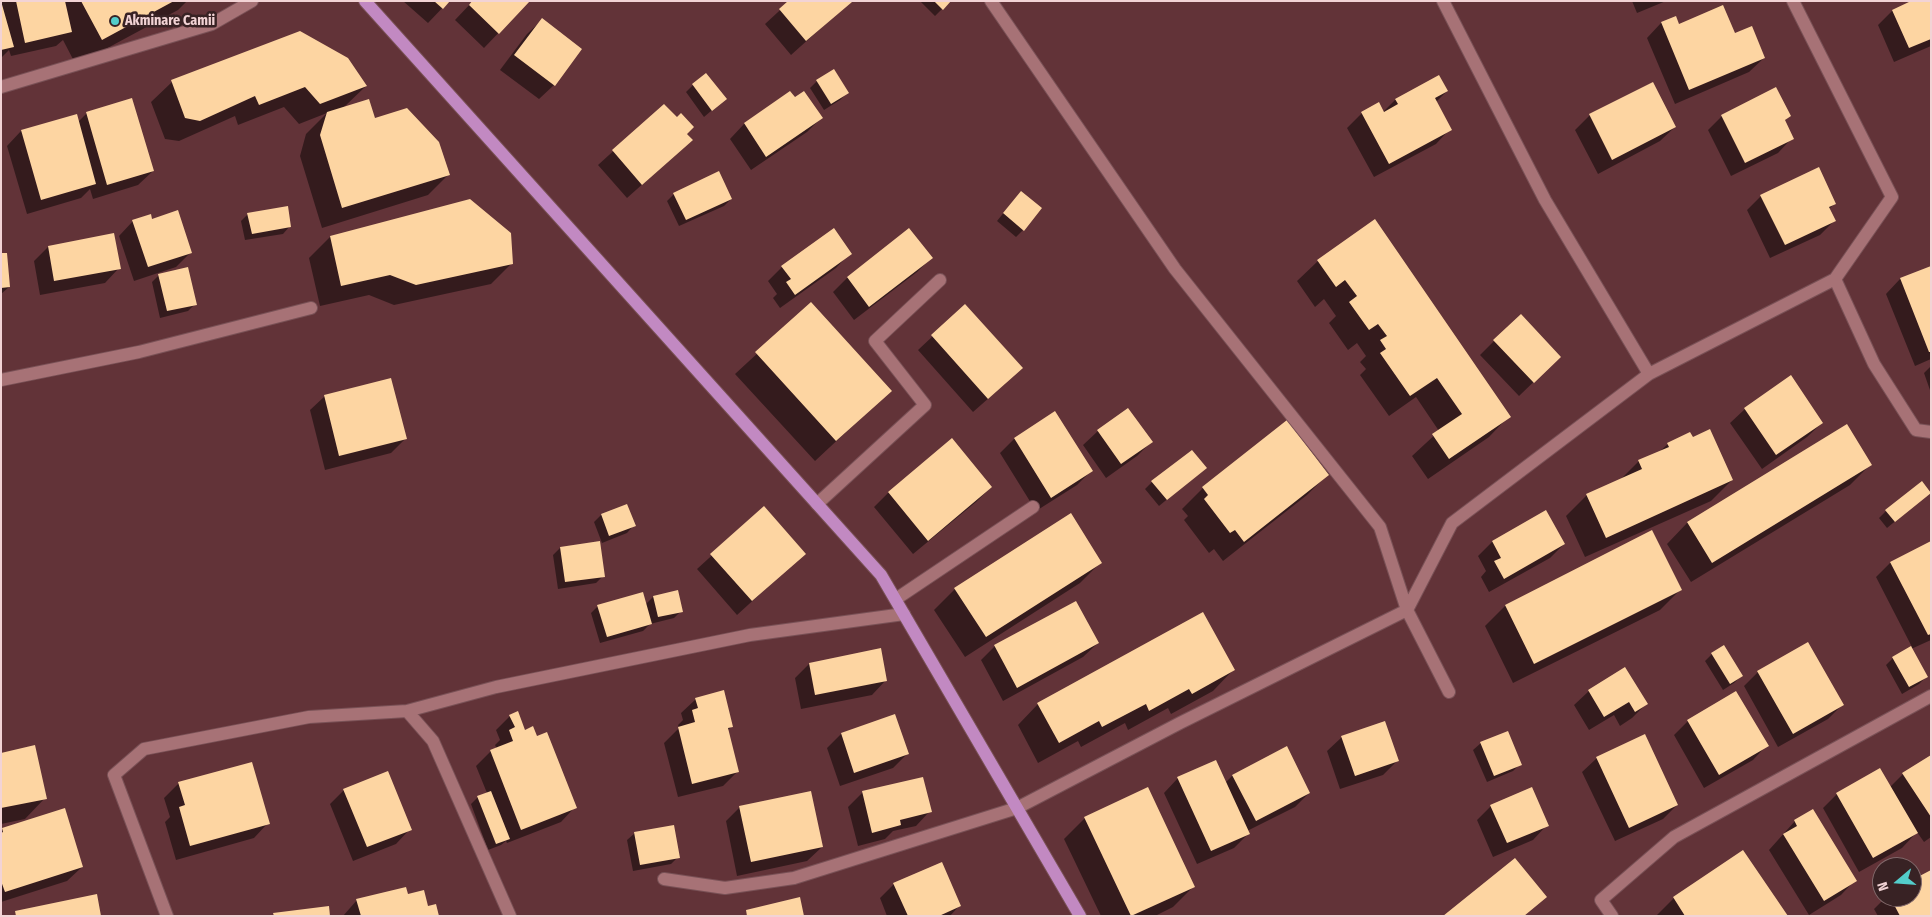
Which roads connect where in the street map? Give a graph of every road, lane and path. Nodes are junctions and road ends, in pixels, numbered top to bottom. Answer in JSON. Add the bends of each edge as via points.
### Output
{"nodes":[{"id":1,"x":252,"y":1,"type":"edge"},
{"id":2,"x":365,"y":1,"type":"edge"},
{"id":3,"x":991,"y":1,"type":"edge"},
{"id":4,"x":1443,"y":1,"type":"edge"},
{"id":5,"x":1794,"y":1,"type":"edge"},
{"id":6,"x":1,"y":87,"type":"edge"},
{"id":7,"x":1835,"y":279,"type":"junction"},
{"id":8,"x":940,"y":280,"type":"dead end"},
{"id":9,"x":311,"y":308,"type":"dead end"},
{"id":10,"x":1649,"y":374,"type":"junction"},
{"id":11,"x":1,"y":380,"type":"edge"},
{"id":12,"x":1931,"y":432,"type":"edge"},
{"id":13,"x":817,"y":504,"type":"junction"},
{"id":14,"x":1032,"y":507,"type":"dead end"},
{"id":15,"x":896,"y":599,"type":"junction"},
{"id":16,"x":1407,"y":610,"type":"junction"},
{"id":17,"x":904,"y":614,"type":"junction"},
{"id":18,"x":1449,"y":692,"type":"dead end"},
{"id":19,"x":1931,"y":696,"type":"edge"},
{"id":20,"x":407,"y":711,"type":"junction"},
{"id":21,"x":1017,"y":808,"type":"junction"},
{"id":22,"x":664,"y":879,"type":"dead end"},
{"id":23,"x":167,"y":916,"type":"edge"},
{"id":24,"x":510,"y":916,"type":"edge"},
{"id":25,"x":1080,"y":916,"type":"edge"},
{"id":26,"x":1612,"y":916,"type":"edge"}],
"edges":[{"from":1,"to":6,"type":"street","via":[[212,24]]},
{"from":2,"to":13,"type":"main road"},
{"from":3,"to":16,"type":"street","via":[[1175,269],[1380,527]]},
{"from":4,"to":10,"type":"street","via":[[1546,200]]},
{"from":5,"to":7,"type":"street","via":[[1892,197]]},
{"from":7,"to":10,"type":"street"},
{"from":7,"to":12,"type":"street","via":[[1874,364],[1916,430]]},
{"from":8,"to":13,"type":"street","via":[[875,341],[925,405]]},
{"from":9,"to":11,"type":"street","via":[[139,352]]},
{"from":10,"to":16,"type":"street","via":[[1452,523]]},
{"from":13,"to":15,"type":"main road","via":[[881,575]]},
{"from":14,"to":15,"type":"street"},
{"from":15,"to":17,"type":"main road"},
{"from":16,"to":18,"type":"street"},
{"from":16,"to":21,"type":"street"},
{"from":17,"to":20,"type":"street","via":[[750,635],[496,686]]},
{"from":17,"to":21,"type":"main road"},
{"from":19,"to":26,"type":"street","via":[[1674,837],[1601,900]]},
{"from":20,"to":23,"type":"street","via":[[309,717],[144,749],[114,775]]},
{"from":20,"to":24,"type":"street","via":[[433,741]]},
{"from":21,"to":22,"type":"street","via":[[794,878],[725,888]]},
{"from":21,"to":25,"type":"main road"}]}
